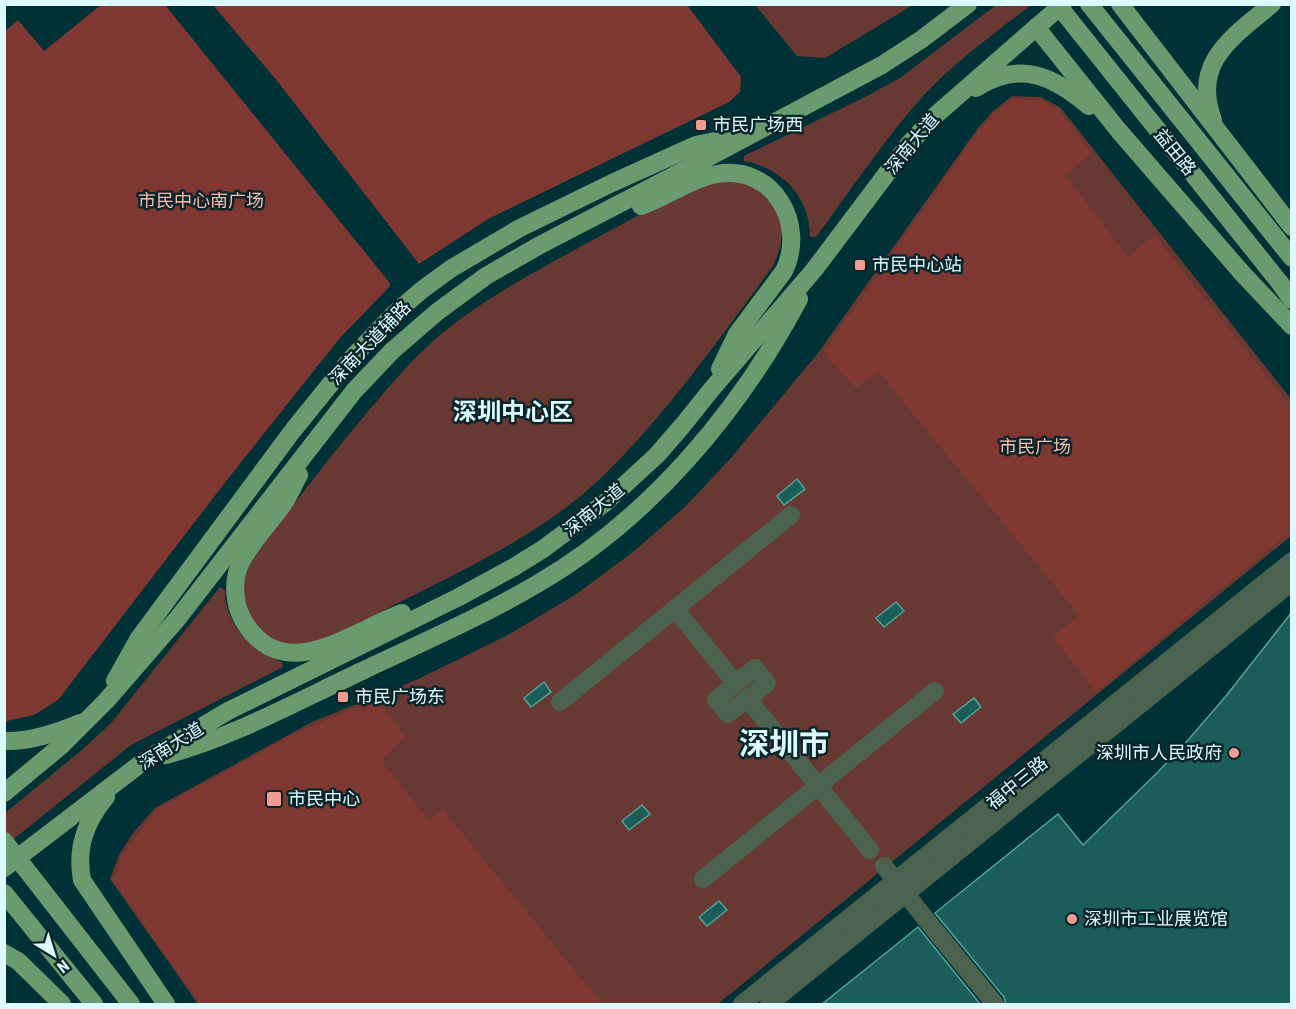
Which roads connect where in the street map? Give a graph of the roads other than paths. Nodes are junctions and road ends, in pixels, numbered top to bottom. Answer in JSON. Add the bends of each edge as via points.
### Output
{"nodes":[{"id":1,"x":955,"y":4,"type":"edge"},
{"id":2,"x":968,"y":4,"type":"edge"},
{"id":3,"x":1058,"y":4,"type":"edge"},
{"id":4,"x":1063,"y":4,"type":"edge"},
{"id":5,"x":1089,"y":4,"type":"edge"},
{"id":6,"x":1120,"y":4,"type":"edge"},
{"id":7,"x":1272,"y":4,"type":"edge"},
{"id":8,"x":943,"y":24,"type":"junction"},
{"id":9,"x":1036,"y":27,"type":"junction"},
{"id":10,"x":937,"y":114,"type":"junction"},
{"id":11,"x":1119,"y":131,"type":"junction"},
{"id":12,"x":756,"y":132,"type":"junction"},
{"id":13,"x":1219,"y":132,"type":"junction"},
{"id":14,"x":606,"y":212,"type":"junction"},
{"id":15,"x":1292,"y":227,"type":"edge"},
{"id":16,"x":1292,"y":258,"type":"edge"},
{"id":17,"x":814,"y":270,"type":"junction"},
{"id":18,"x":1292,"y":300,"type":"edge"},
{"id":19,"x":1292,"y":326,"type":"edge"},
{"id":20,"x":711,"y":390,"type":"junction"},
{"id":21,"x":313,"y":443,"type":"junction"},
{"id":22,"x":791,"y":515,"type":"dead end"},
{"id":23,"x":1292,"y":561,"type":"edge"},
{"id":24,"x":1292,"y":582,"type":"edge"},
{"id":25,"x":459,"y":597,"type":"junction"},
{"id":26,"x":675,"y":609,"type":"junction"},
{"id":27,"x":736,"y":684,"type":"junction"},
{"id":28,"x":935,"y":691,"type":"dead end"},
{"id":29,"x":747,"y":698,"type":"junction"},
{"id":30,"x":106,"y":701,"type":"junction"},
{"id":31,"x":560,"y":702,"type":"dead end"},
{"id":32,"x":87,"y":721,"type":"junction"},
{"id":33,"x":4,"y":741,"type":"edge"},
{"id":34,"x":144,"y":761,"type":"junction"},
{"id":35,"x":122,"y":778,"type":"junction"},
{"id":36,"x":818,"y":785,"type":"junction"},
{"id":37,"x":4,"y":793,"type":"edge"},
{"id":38,"x":4,"y":842,"type":"edge"},
{"id":39,"x":870,"y":850,"type":"dead end"},
{"id":40,"x":884,"y":866,"type":"dead end"},
{"id":41,"x":4,"y":868,"type":"edge"},
{"id":42,"x":703,"y":879,"type":"dead end"},
{"id":43,"x":4,"y":893,"type":"edge"},
{"id":44,"x":4,"y":953,"type":"edge"},
{"id":45,"x":62,"y":1005,"type":"edge"},
{"id":46,"x":94,"y":1005,"type":"edge"},
{"id":47,"x":131,"y":1005,"type":"edge"},
{"id":48,"x":166,"y":1005,"type":"edge"},
{"id":49,"x":742,"y":1005,"type":"edge"},
{"id":50,"x":769,"y":1005,"type":"edge"},
{"id":51,"x":995,"y":1005,"type":"edge"}],
"edges":[{"from":1,"to":8,"type":"main road"},
{"from":2,"to":8,"type":"main road"},
{"from":3,"to":18,"type":"main road","name":"益田路","bridge":true},
{"from":4,"to":9,"type":"main road","name":"深南大道"},
{"from":5,"to":16,"type":"main road","name":"益田路","bridge":true},
{"from":6,"to":13,"type":"main road"},
{"from":7,"to":13,"type":"main road","via":[[1220,49],[1212,64],[1207,98]]},
{"from":8,"to":12,"type":"main road","via":[[882,65]]},
{"from":9,"to":10,"type":"main road","name":"深南大道"},
{"from":9,"to":11,"type":"main road"},
{"from":10,"to":11,"type":"main road","via":[[980,85],[1013,74],[1038,75],[1061,84]]},
{"from":10,"to":17,"type":"main road","name":"深南大道","via":[[909,144]]},
{"from":11,"to":19,"type":"main road"},
{"from":12,"to":14,"type":"main road"},
{"from":12,"to":30,"type":"main road","name":"深南大道辅路","via":[[696,145],[548,213],[452,268],[394,314],[294,429],[139,638]]},
{"from":13,"to":15,"type":"main road"},
{"from":14,"to":20,"type":"main road","via":[[643,205],[720,173],[754,179],[772,191],[784,206],[792,230],[790,259],[737,334]]},
{"from":14,"to":21,"type":"main road","via":[[486,276],[437,312],[372,371]]},
{"from":17,"to":20,"type":"main road","name":"深南大道"},
{"from":17,"to":34,"type":"main road","via":[[737,398],[663,484],[631,516],[586,551],[497,606],[250,724],[192,748]]},
{"from":20,"to":25,"type":"main road","name":"深南大道","via":[[657,455],[606,502],[543,549]]},
{"from":21,"to":25,"type":"main road","via":[[285,501],[248,551],[236,576],[239,610],[257,637],[280,651],[303,654],[389,618]]},
{"from":21,"to":30,"type":"main road","via":[[178,618]]},
{"from":22,"to":26,"type":"street"},
{"from":23,"to":49,"type":"street","name":"福中三路"},
{"from":24,"to":50,"type":"street","name":"福中三路"},
{"from":25,"to":34,"type":"main road","name":"深南大道","via":[[228,711]]},
{"from":26,"to":27,"type":"street"},
{"from":26,"to":31,"type":"street"},
{"from":27,"to":29,"type":"street","via":[[755,668],[766,682]]},
{"from":27,"to":29,"type":"street","via":[[716,700],[728,714]]},
{"from":28,"to":36,"type":"street"},
{"from":29,"to":36,"type":"street"},
{"from":30,"to":32,"type":"main road"},
{"from":32,"to":33,"type":"main road","via":[[42,736]]},
{"from":32,"to":37,"type":"main road"},
{"from":34,"to":35,"type":"main road","name":"深南大道"},
{"from":35,"to":41,"type":"main road","name":"深南大道"},
{"from":35,"to":48,"type":"main road","via":[[88,823],[81,841],[82,880]]},
{"from":36,"to":39,"type":"street"},
{"from":36,"to":42,"type":"street"},
{"from":38,"to":47,"type":"main road","bridge":true},
{"from":40,"to":51,"type":"street","bridge":true},
{"from":43,"to":46,"type":"main road","bridge":true},
{"from":44,"to":45,"type":"main road","via":[[18,961]]}]}
